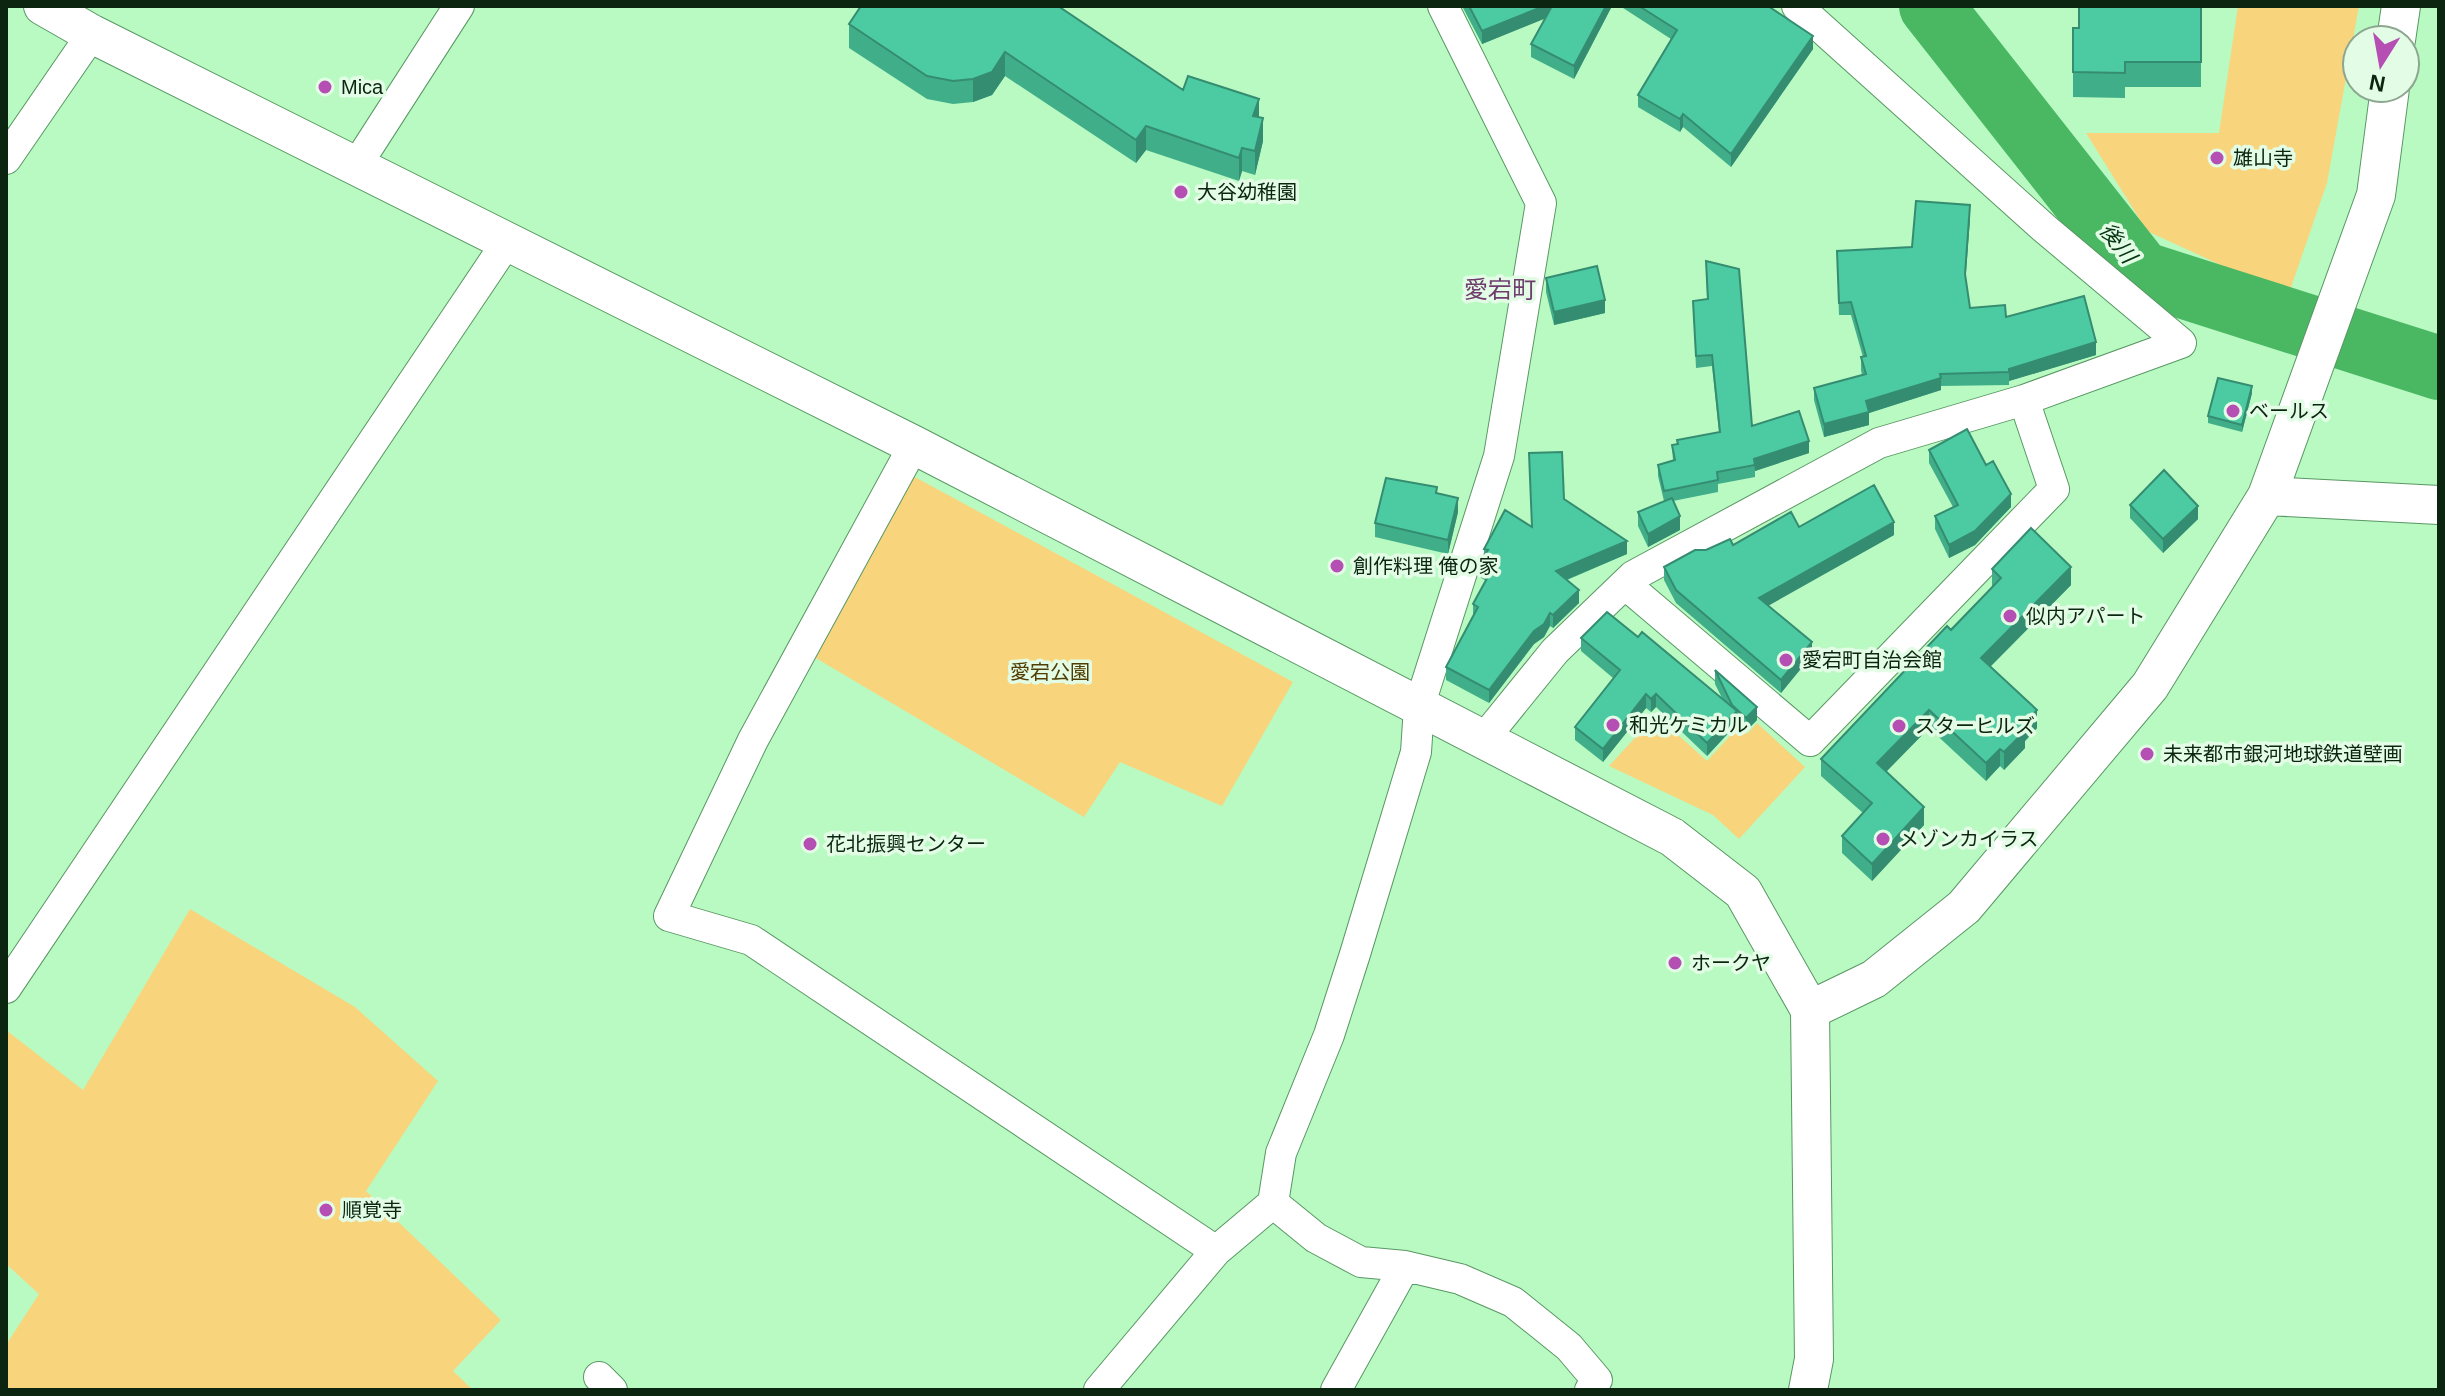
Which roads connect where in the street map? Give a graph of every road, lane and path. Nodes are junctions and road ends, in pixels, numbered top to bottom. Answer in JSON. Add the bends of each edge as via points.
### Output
{"nodes":[{"id":1,"x":43,"y":6,"type":"edge"},
{"id":2,"x":459,"y":6,"type":"edge"},
{"id":3,"x":1443,"y":6,"type":"edge"},
{"id":4,"x":1797,"y":6,"type":"edge"},
{"id":5,"x":92,"y":34,"type":"junction"},
{"id":6,"x":2388,"y":104,"type":"edge"},
{"id":7,"x":6,"y":159,"type":"edge"},
{"id":8,"x":356,"y":166,"type":"junction"},
{"id":9,"x":507,"y":242,"type":"junction"},
{"id":10,"x":2024,"y":400,"type":"junction"},
{"id":11,"x":914,"y":445,"type":"junction"},
{"id":12,"x":2267,"y":496,"type":"junction"},
{"id":13,"x":2439,"y":505,"type":"edge"},
{"id":14,"x":1625,"y":584,"type":"junction"},
{"id":15,"x":1419,"y":707,"type":"junction"},
{"id":16,"x":1482,"y":741,"type":"junction"},
{"id":17,"x":6,"y":988,"type":"edge"},
{"id":18,"x":1810,"y":1010,"type":"junction"},
{"id":19,"x":1273,"y":1203,"type":"junction"},
{"id":20,"x":1216,"y":1251,"type":"junction"},
{"id":21,"x":1405,"y":1266,"type":"junction"},
{"id":22,"x":1099,"y":1390,"type":"edge"},
{"id":23,"x":1336,"y":1390,"type":"edge"},
{"id":24,"x":1590,"y":1390,"type":"edge"},
{"id":25,"x":1808,"y":1390,"type":"edge"}],
"edges":[{"from":1,"to":5,"type":"street"},
{"from":2,"to":8,"type":"street"},
{"from":3,"to":15,"type":"street","via":[[1541,203],[1499,456]]},
{"from":4,"to":10,"type":"street","via":[[2181,343]]},
{"from":5,"to":7,"type":"street"},
{"from":5,"to":8,"type":"street"},
{"from":6,"to":12,"type":"street","via":[[2376,195]]},
{"from":8,"to":9,"type":"street"},
{"from":9,"to":11,"type":"street"},
{"from":9,"to":17,"type":"street"},
{"from":10,"to":14,"type":"street","via":[[1879,443]]},
{"from":10,"to":14,"type":"street","via":[[2054,489],[1810,741]]},
{"from":11,"to":15,"type":"street"},
{"from":11,"to":20,"type":"street","via":[[753,740],[669,916],[751,940]]},
{"from":12,"to":13,"type":"street"},
{"from":12,"to":18,"type":"street","via":[[2150,686],[1964,907],[1874,979]]},
{"from":14,"to":16,"type":"street","via":[[1555,651]]},
{"from":15,"to":16,"type":"street"},
{"from":15,"to":19,"type":"street","via":[[1416,752],[1329,1035],[1281,1153]]},
{"from":16,"to":18,"type":"street","via":[[1672,837],[1743,892]]},
{"from":18,"to":25,"type":"street","via":[[1814,1359]]},
{"from":19,"to":20,"type":"street"},
{"from":19,"to":21,"type":"street","via":[[1316,1238],[1361,1262]]},
{"from":20,"to":22,"type":"street"},
{"from":21,"to":23,"type":"street"},
{"from":21,"to":24,"type":"street","via":[[1460,1279],[1513,1302],[1569,1347],[1597,1380]]}]}
